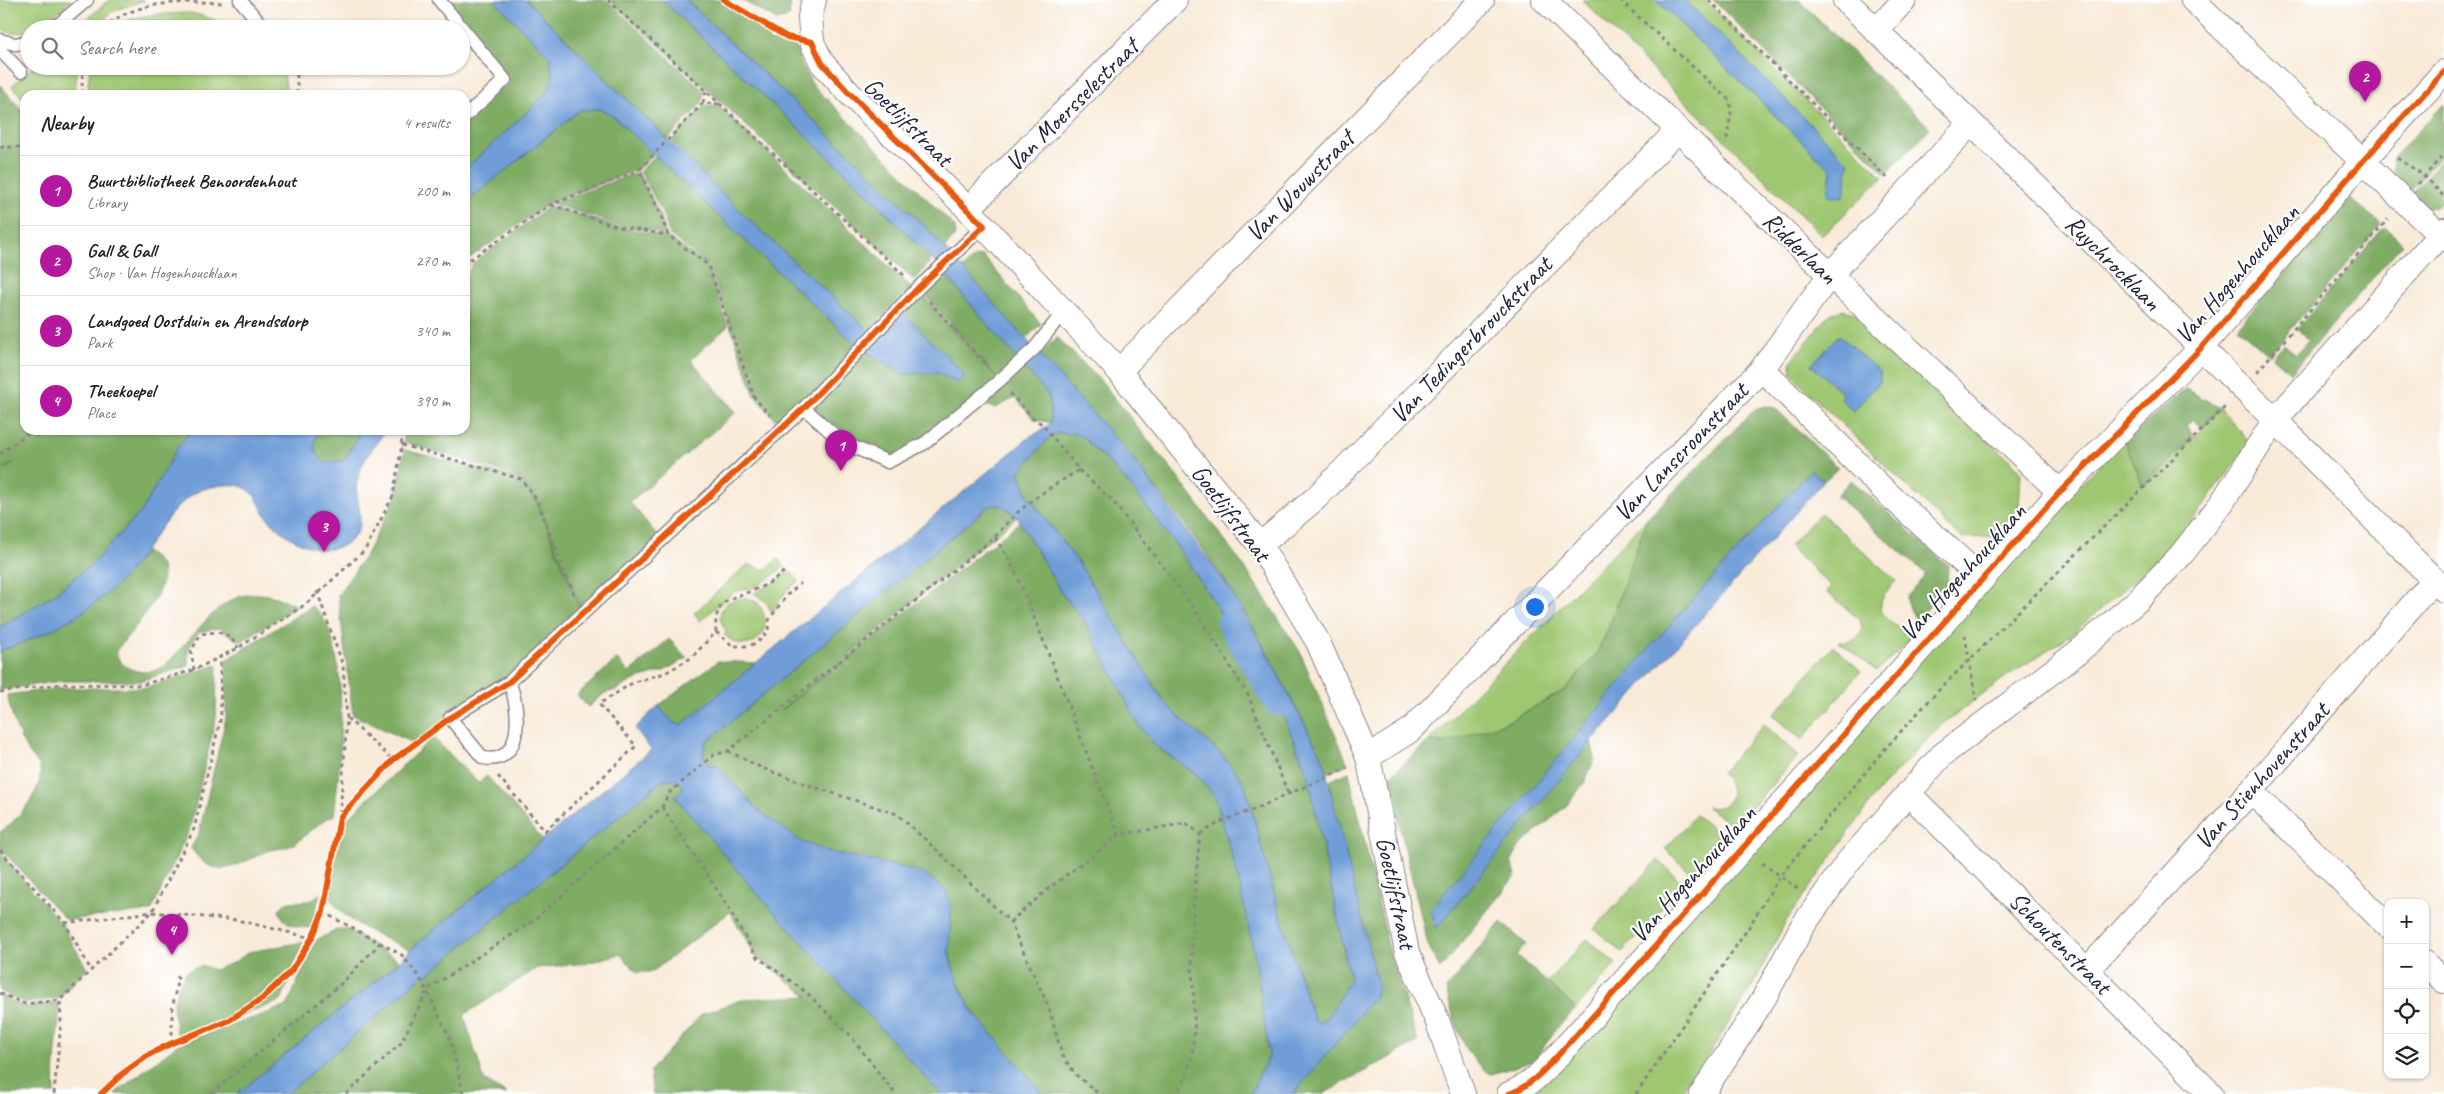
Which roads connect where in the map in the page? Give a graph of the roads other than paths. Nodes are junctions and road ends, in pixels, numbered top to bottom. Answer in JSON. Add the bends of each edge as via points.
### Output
{"nodes":[{"id":1,"x":87,"y":0,"type":"edge"},
{"id":2,"x":439,"y":0,"type":"edge"},
{"id":3,"x":814,"y":0,"type":"edge"},
{"id":4,"x":1175,"y":0,"type":"edge"},
{"id":5,"x":1482,"y":0,"type":"edge"},
{"id":6,"x":1544,"y":0,"type":"edge"},
{"id":7,"x":1845,"y":0,"type":"edge"},
{"id":8,"x":1904,"y":0,"type":"edge"},
{"id":9,"x":242,"y":2,"type":"edge"},
{"id":10,"x":2201,"y":3,"type":"edge"},
{"id":11,"x":64,"y":20,"type":"edge"},
{"id":12,"x":257,"y":20,"type":"edge"},
{"id":13,"x":456,"y":20,"type":"edge"},
{"id":14,"x":1876,"y":31,"type":"junction"},
{"id":15,"x":470,"y":38,"type":"edge"},
{"id":16,"x":0,"y":40,"type":"edge"},
{"id":17,"x":20,"y":43,"type":"edge"},
{"id":18,"x":0,"y":50,"type":"edge"},
{"id":19,"x":20,"y":71,"type":"edge"},
{"id":20,"x":2444,"y":72,"type":"edge"},
{"id":21,"x":470,"y":112,"type":"edge"},
{"id":22,"x":1971,"y":123,"type":"junction"},
{"id":23,"x":1678,"y":130,"type":"junction"},
{"id":24,"x":2362,"y":162,"type":"junction"},
{"id":25,"x":976,"y":217,"type":"junction"},
{"id":26,"x":2443,"y":235,"type":"edge"},
{"id":27,"x":1829,"y":276,"type":"junction"},
{"id":28,"x":1064,"y":311,"type":"junction"},
{"id":29,"x":2200,"y":349,"type":"junction"},
{"id":30,"x":1762,"y":369,"type":"junction"},
{"id":31,"x":1119,"y":371,"type":"junction"},
{"id":32,"x":804,"y":408,"type":"junction"},
{"id":33,"x":2275,"y":420,"type":"junction"},
{"id":34,"x":2060,"y":492,"type":"junction"},
{"id":35,"x":1260,"y":545,"type":"junction"},
{"id":36,"x":1982,"y":579,"type":"junction"},
{"id":37,"x":2439,"y":585,"type":"edge"},
{"id":38,"x":509,"y":682,"type":"junction"},
{"id":39,"x":1368,"y":757,"type":"junction"},
{"id":40,"x":2251,"y":791,"type":"junction"},
{"id":41,"x":1908,"y":793,"type":"junction"},
{"id":42,"x":2384,"y":922,"type":"edge"},
{"id":43,"x":2429,"y":967,"type":"edge"},
{"id":44,"x":2087,"y":970,"type":"junction"},
{"id":45,"x":2444,"y":981,"type":"edge"},
{"id":46,"x":1463,"y":1094,"type":"edge"},
{"id":47,"x":1509,"y":1094,"type":"edge"},
{"id":48,"x":1702,"y":1094,"type":"edge"},
{"id":49,"x":2211,"y":1094,"type":"edge"}],
"edges":[{"from":1,"to":11,"type":"lane"},
{"from":2,"to":13,"type":"lane"},
{"from":3,"to":25,"type":"street","name":"Goetlijfstraat","via":[[810,17],[812,42],[822,63]]},
{"from":4,"to":25,"type":"street","name":"Van Moersselestraat"},
{"from":5,"to":31,"type":"street","name":"Van Wouwstraat"},
{"from":6,"to":23,"type":"street","name":"Ridderlaan"},
{"from":7,"to":14,"type":"street","name":"Ruychrocklaan"},
{"from":8,"to":14,"type":"street"},
{"from":9,"to":12,"type":"lane"},
{"from":10,"to":24,"type":"street"},
{"from":14,"to":22,"type":"street","name":"Ruychrocklaan"},
{"from":15,"to":21,"type":"lane","via":[[505,80]]},
{"from":16,"to":17,"type":"lane"},
{"from":18,"to":19,"type":"lane"},
{"from":20,"to":24,"type":"street","name":"Van Hogenhoucklaan"},
{"from":22,"to":27,"type":"street","name":"Van Lanscroonstraat"},
{"from":22,"to":29,"type":"street","name":"Ruychrocklaan"},
{"from":23,"to":27,"type":"street","name":"Ridderlaan"},
{"from":23,"to":35,"type":"street","name":"Van Tedingerbrouckstraat","via":[[1316,498]]},
{"from":24,"to":26,"type":"street"},
{"from":24,"to":29,"type":"street","name":"Van Hogenhoucklaan"},
{"from":25,"to":28,"type":"street","name":"Goetlijfstraat"},
{"from":25,"to":32,"type":"lane","via":[[965,243]]},
{"from":26,"to":33,"type":"street"},
{"from":27,"to":30,"type":"street","name":"Van Lanscroonstraat"},
{"from":27,"to":34,"type":"street","name":"Ridderlaan"},
{"from":28,"to":31,"type":"street","name":"Goetlijfstraat"},
{"from":28,"to":32,"type":"lane","via":[[1035,348],[999,381],[925,443],[888,462],[842,442]]},
{"from":29,"to":33,"type":"street","name":"Ruychrocklaan"},
{"from":29,"to":34,"type":"street","name":"Van Hogenhoucklaan"},
{"from":30,"to":36,"type":"street","via":[[1887,493]]},
{"from":30,"to":39,"type":"street","name":"Van Lanscroonstraat","via":[[1411,730]]},
{"from":31,"to":35,"type":"street","name":"Goetlijfstraat"},
{"from":32,"to":38,"type":"lane"},
{"from":33,"to":37,"type":"street","name":"Ruychrocklaan"},
{"from":33,"to":41,"type":"street","via":[[2221,504],[2143,594],[2078,652],[1942,755]]},
{"from":34,"to":36,"type":"street","name":"Van Hogenhoucklaan"},
{"from":35,"to":39,"type":"street","name":"Goetlijfstraat","via":[[1318,642]]},
{"from":36,"to":47,"type":"street","name":"Van Hogenhoucklaan","via":[[1562,1051],[1537,1077]]},
{"from":37,"to":40,"type":"street","name":"Van Stienhovenstraat"},
{"from":38,"to":38,"type":"lane","via":[[519,715],[514,739],[508,753],[498,758],[483,758],[450,718]]},
{"from":39,"to":46,"type":"street","name":"Goetlijfstraat","via":[[1407,952],[1437,1020]]},
{"from":40,"to":42,"type":"street"},
{"from":40,"to":44,"type":"street","name":"Van Stienhovenstraat"},
{"from":41,"to":44,"type":"street","name":"Schoutenstraat"},
{"from":41,"to":48,"type":"street","via":[[1847,863],[1802,927],[1764,998]]},
{"from":43,"to":45,"type":"street"},
{"from":44,"to":49,"type":"street","name":"Schoutenstraat"}]}
